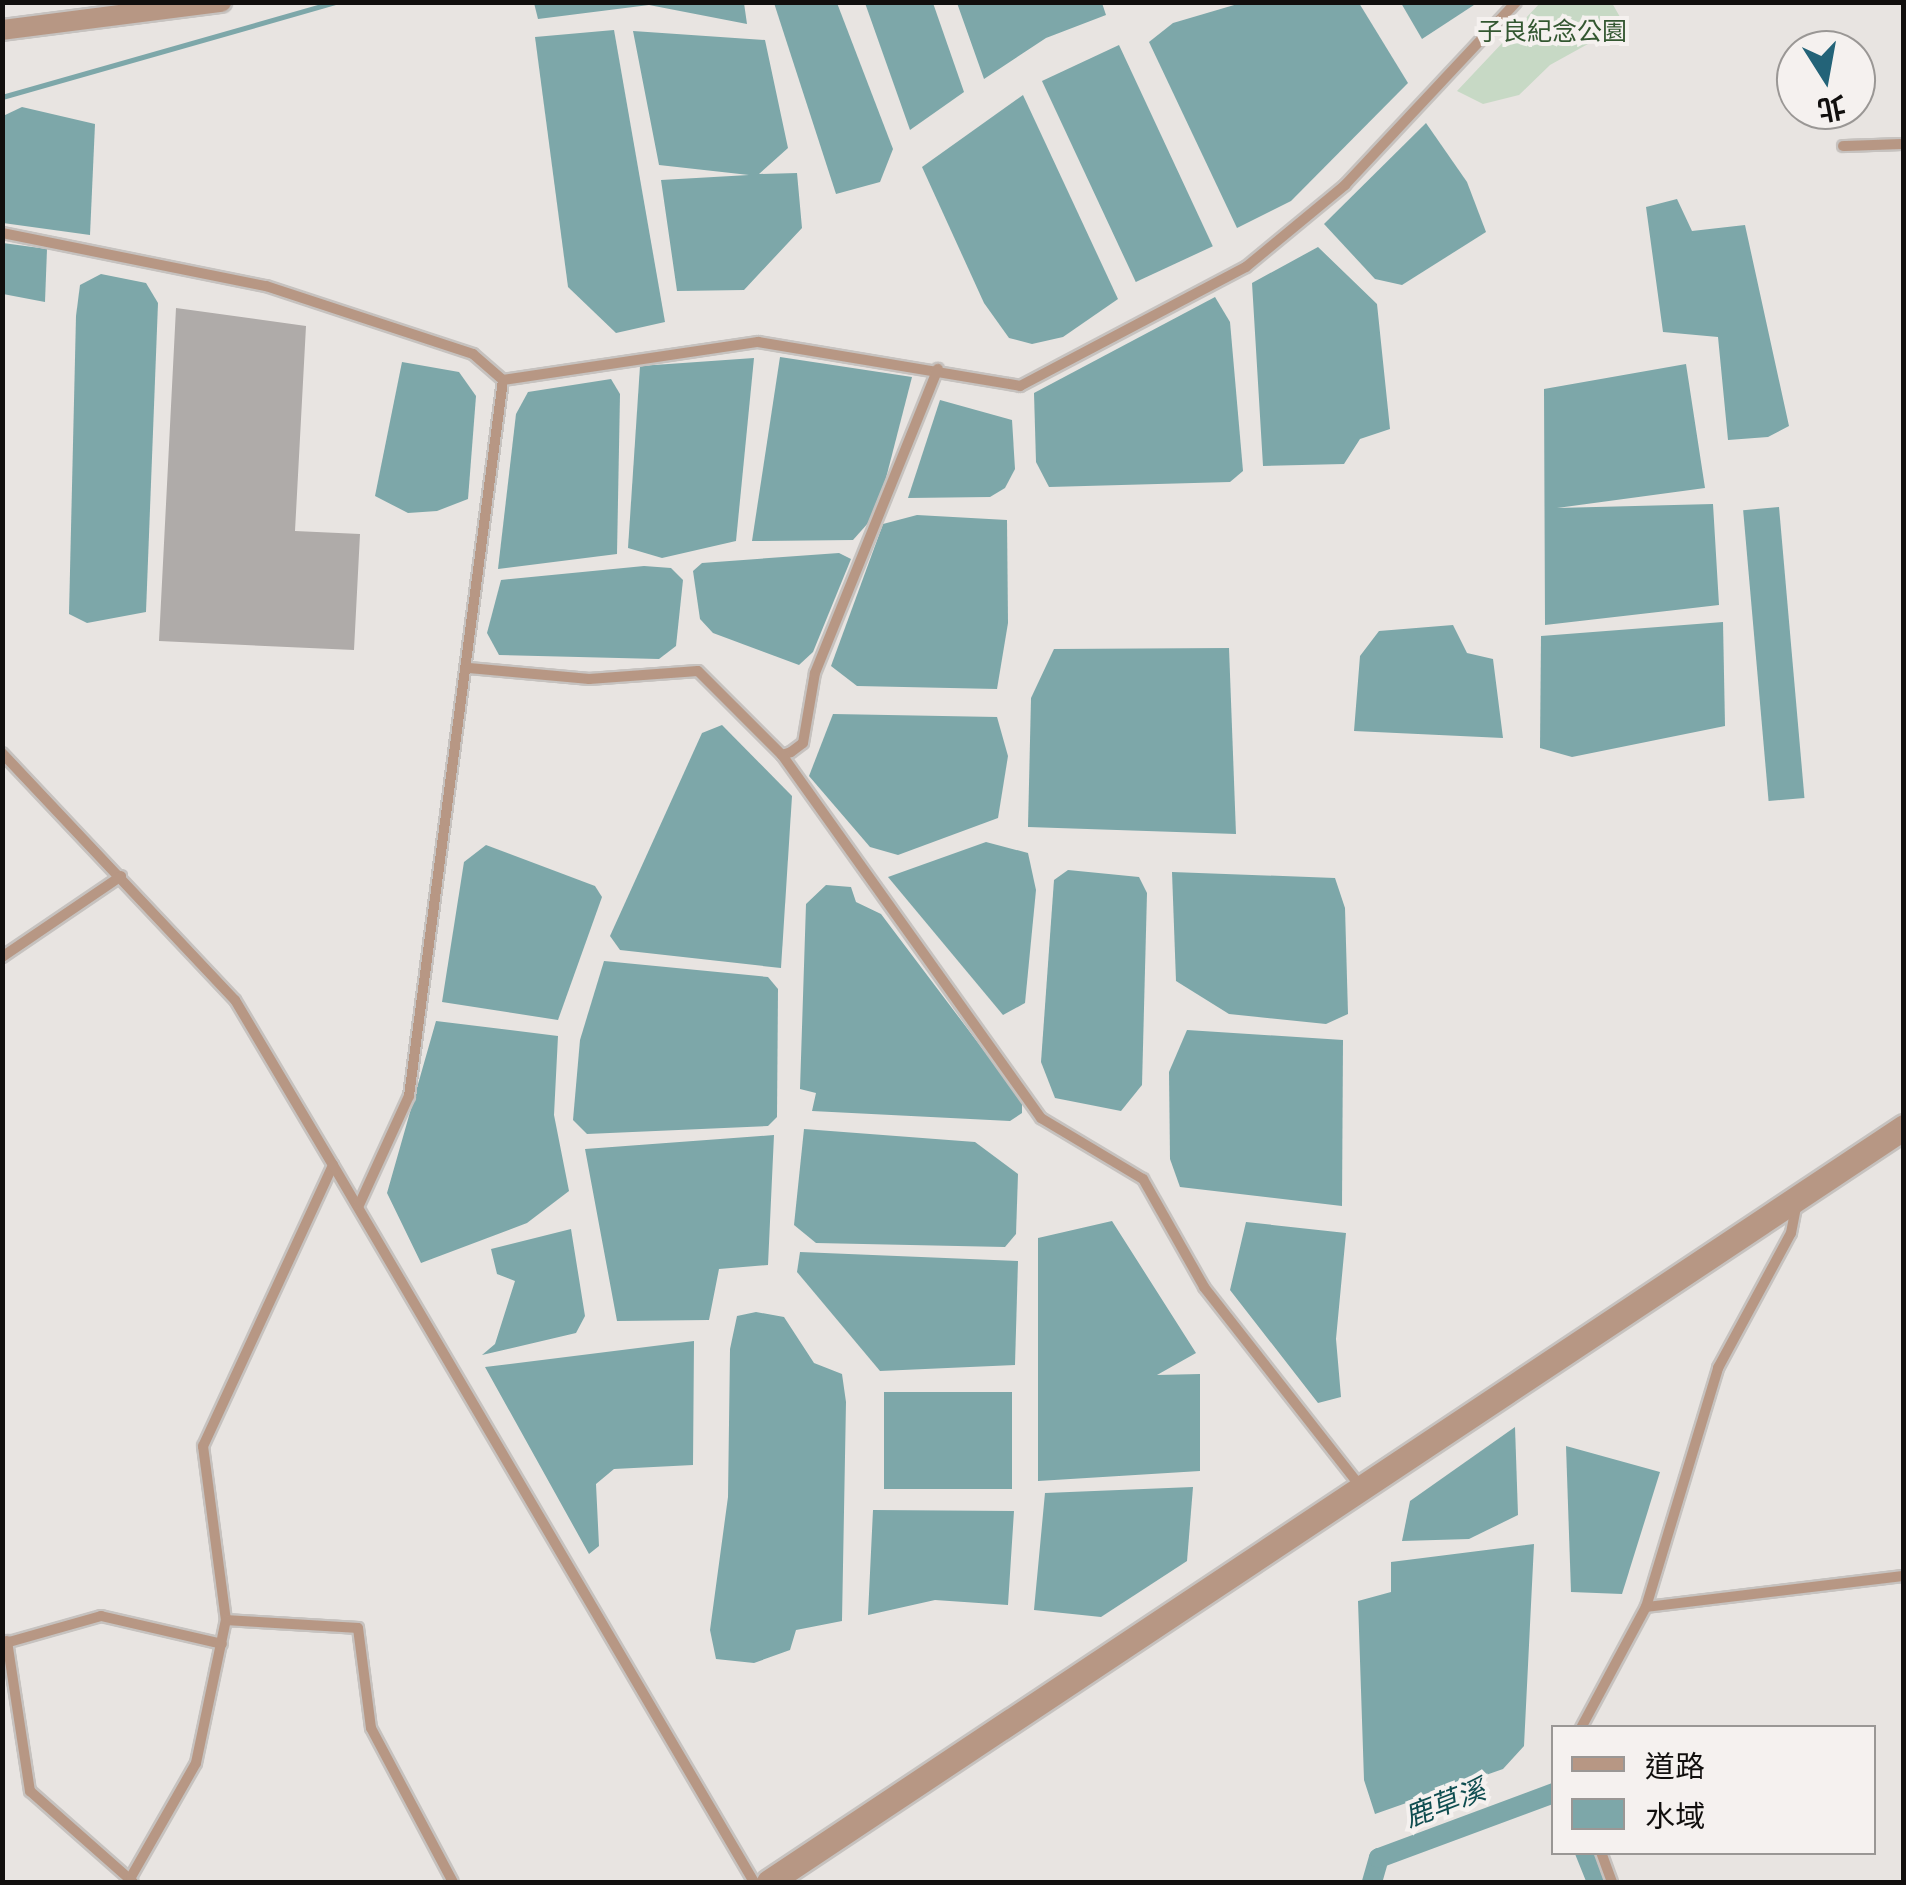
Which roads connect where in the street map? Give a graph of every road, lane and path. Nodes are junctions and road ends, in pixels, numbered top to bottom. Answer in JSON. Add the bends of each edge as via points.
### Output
{"nodes":[{"id":1,"x":221,"y":2,"type":"edge"},
{"id":2,"x":1516,"y":2,"type":"edge"},
{"id":3,"x":2,"y":30,"type":"edge"},
{"id":4,"x":1904,"y":144,"type":"edge"},
{"id":5,"x":1843,"y":146,"type":"dead end"},
{"id":6,"x":2,"y":233,"type":"edge"},
{"id":7,"x":938,"y":369,"type":"junction"},
{"id":8,"x":503,"y":380,"type":"junction"},
{"id":9,"x":468,"y":668,"type":"junction"},
{"id":10,"x":2,"y":753,"type":"edge"},
{"id":11,"x":782,"y":755,"type":"junction"},
{"id":12,"x":122,"y":876,"type":"junction"},
{"id":13,"x":2,"y":956,"type":"edge"},
{"id":14,"x":1904,"y":1127,"type":"edge"},
{"id":15,"x":334,"y":1165,"type":"junction"},
{"id":16,"x":1799,"y":1192,"type":"junction"},
{"id":17,"x":359,"y":1205,"type":"junction"},
{"id":18,"x":1361,"y":1487,"type":"junction"},
{"id":19,"x":1904,"y":1576,"type":"edge"},
{"id":20,"x":1646,"y":1607,"type":"junction"},
{"id":21,"x":226,"y":1620,"type":"junction"},
{"id":22,"x":5,"y":1642,"type":"edge"},
{"id":23,"x":222,"y":1644,"type":"junction"},
{"id":24,"x":1583,"y":1725,"type":"edge"},
{"id":25,"x":1602,"y":1855,"type":"edge"},
{"id":26,"x":132,"y":1880,"type":"edge"},
{"id":27,"x":453,"y":1882,"type":"edge"},
{"id":28,"x":754,"y":1882,"type":"edge"},
{"id":29,"x":768,"y":1882,"type":"edge"},
{"id":30,"x":1612,"y":1882,"type":"edge"}],
"edges":[{"from":1,"to":3,"type":"street"},
{"from":2,"to":7,"type":"lane","via":[[1345,185],[1246,267],[1020,386]]},
{"from":4,"to":5,"type":"lane"},
{"from":6,"to":8,"type":"lane","via":[[266,286],[473,354]]},
{"from":7,"to":8,"type":"lane","via":[[758,342]]},
{"from":7,"to":11,"type":"lane","via":[[815,673],[803,743]]},
{"from":8,"to":9,"type":"lane"},
{"from":9,"to":11,"type":"lane","via":[[589,679],[698,671]]},
{"from":9,"to":17,"type":"lane","via":[[409,1096]]},
{"from":10,"to":12,"type":"lane"},
{"from":11,"to":18,"type":"lane","via":[[1041,1118],[1143,1179],[1204,1287]]},
{"from":12,"to":13,"type":"lane"},
{"from":12,"to":15,"type":"lane","via":[[235,1000]]},
{"from":14,"to":16,"type":"street"},
{"from":15,"to":17,"type":"lane"},
{"from":15,"to":21,"type":"lane","via":[[203,1446]]},
{"from":16,"to":18,"type":"street"},
{"from":16,"to":20,"type":"lane","via":[[1791,1232],[1718,1368]]},
{"from":17,"to":28,"type":"lane"},
{"from":18,"to":29,"type":"street"},
{"from":19,"to":20,"type":"lane"},
{"from":20,"to":24,"type":"lane"},
{"from":21,"to":23,"type":"lane"},
{"from":21,"to":27,"type":"lane","via":[[358,1628],[371,1728]]},
{"from":22,"to":23,"type":"lane","via":[[101,1616]]},
{"from":22,"to":26,"type":"lane","via":[[30,1791]]},
{"from":23,"to":26,"type":"lane","via":[[196,1762]]},
{"from":25,"to":30,"type":"lane"}]}
